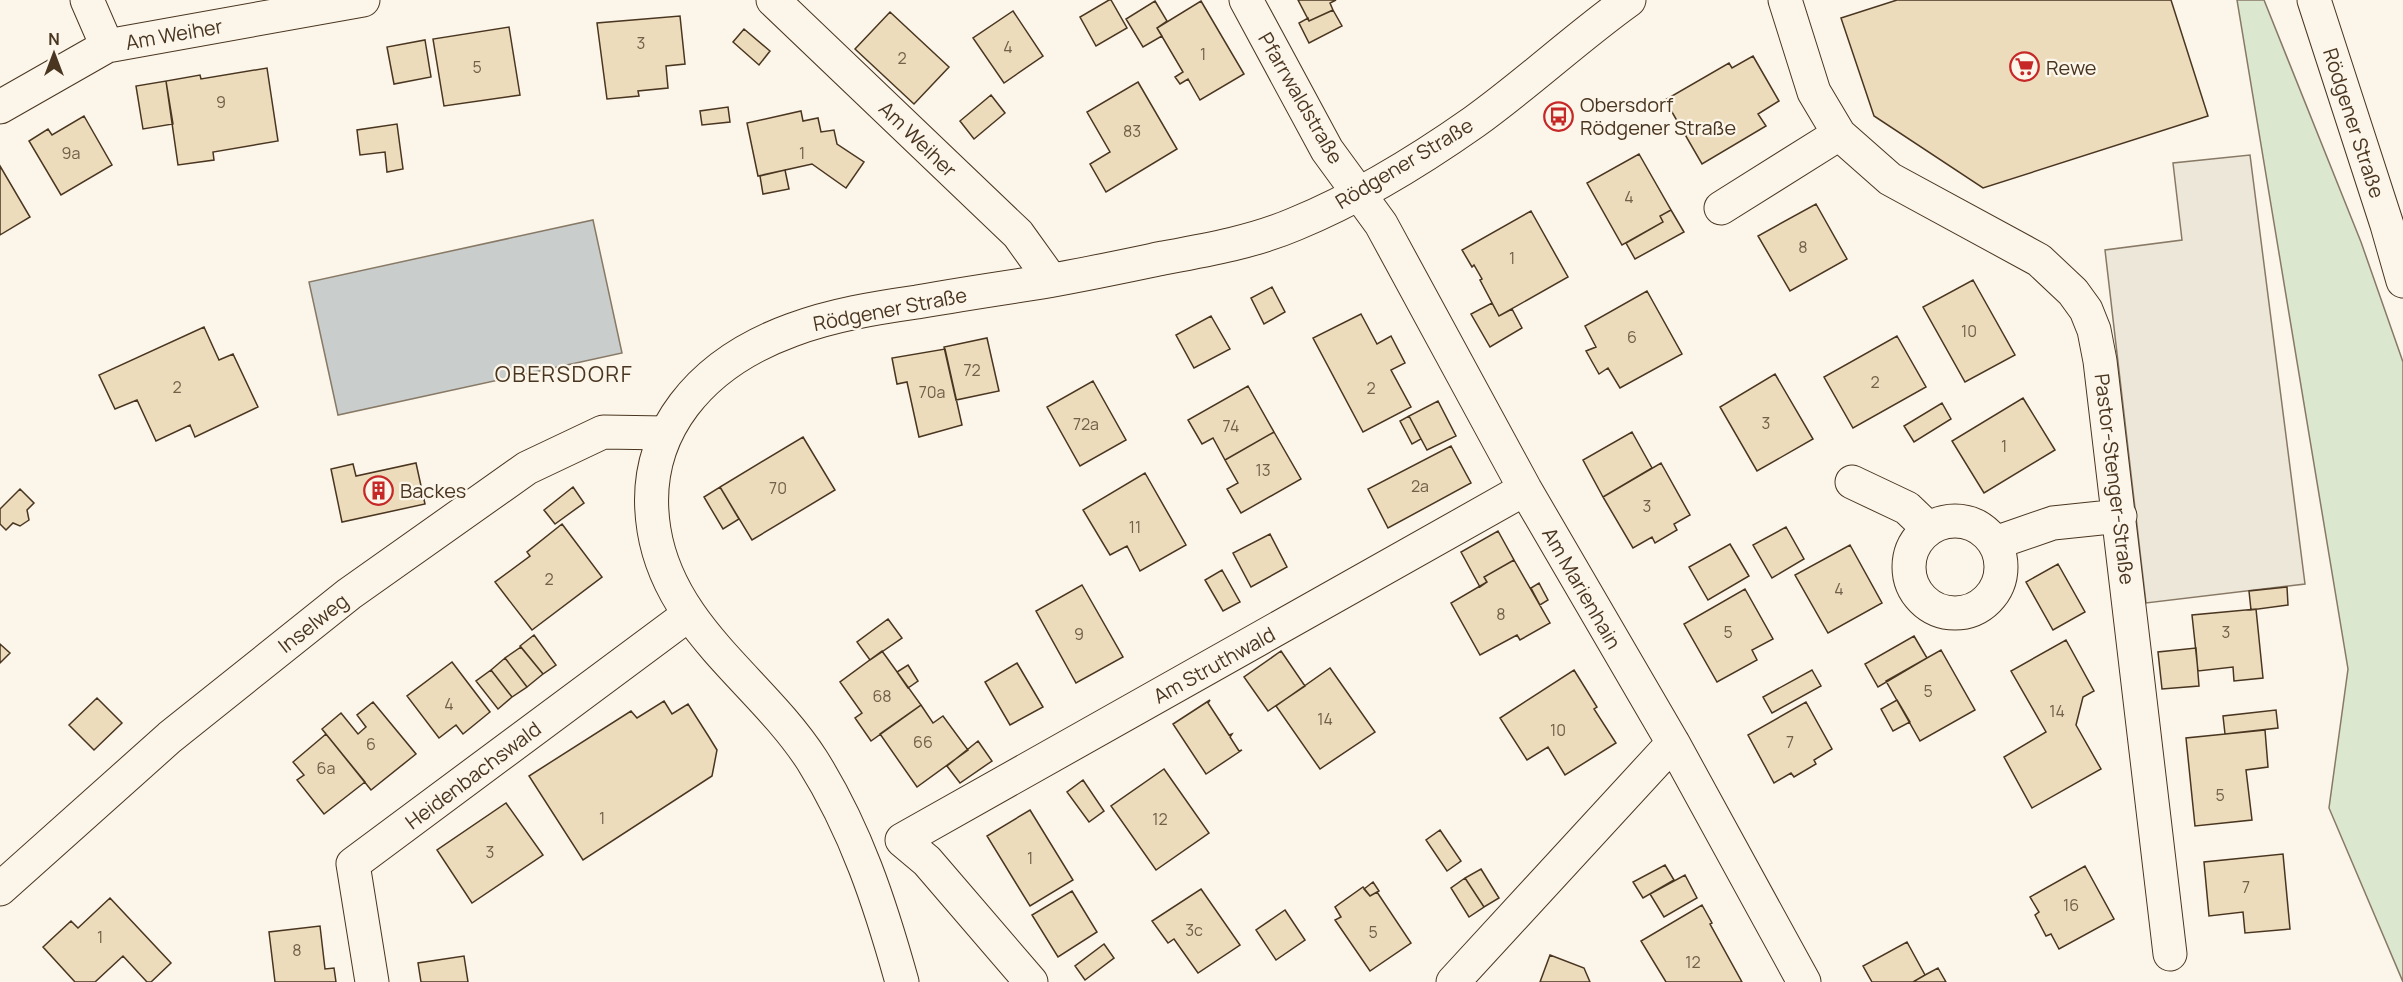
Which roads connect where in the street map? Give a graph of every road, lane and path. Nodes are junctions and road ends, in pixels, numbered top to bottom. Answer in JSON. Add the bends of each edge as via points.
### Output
{"nodes":[{"id":1,"x":87,"y":0,"type":"edge"},
{"id":2,"x":363,"y":0,"type":"edge"},
{"id":3,"x":1246,"y":0,"type":"edge"},
{"id":4,"x":1629,"y":0,"type":"edge"},
{"id":5,"x":1785,"y":0,"type":"edge"},
{"id":6,"x":2314,"y":0,"type":"edge"},
{"id":7,"x":782,"y":2,"type":"edge"},
{"id":8,"x":106,"y":46,"type":"junction"},
{"id":9,"x":0,"y":107,"type":"edge"},
{"id":10,"x":1839,"y":134,"type":"junction"},
{"id":11,"x":1360,"y":194,"type":"junction"},
{"id":12,"x":1721,"y":208,"type":"dead end"},
{"id":13,"x":1051,"y":280,"type":"junction"},
{"id":14,"x":2403,"y":281,"type":"edge"},
{"id":15,"x":666,"y":433,"type":"junction"},
{"id":16,"x":1852,"y":482,"type":"dead end"},
{"id":17,"x":1525,"y":489,"type":"junction"},
{"id":18,"x":2120,"y":516,"type":"junction"},
{"id":19,"x":1929,"y":529,"type":"junction"},
{"id":20,"x":1995,"y":543,"type":"junction"},
{"id":21,"x":688,"y":615,"type":"junction"},
{"id":22,"x":1672,"y":744,"type":"junction"},
{"id":23,"x":902,"y":840,"type":"junction"},
{"id":24,"x":865,"y":861,"type":"junction"},
{"id":25,"x":0,"y":889,"type":"edge"},
{"id":26,"x":2170,"y":954,"type":"dead end"},
{"id":27,"x":372,"y":982,"type":"edge"},
{"id":28,"x":902,"y":982,"type":"edge"},
{"id":29,"x":1031,"y":982,"type":"edge"},
{"id":30,"x":1453,"y":982,"type":"edge"},
{"id":31,"x":1804,"y":982,"type":"edge"}],
"edges":[{"from":1,"to":8,"type":"street"},
{"from":2,"to":8,"type":"street","name":"Am Weiher"},
{"from":3,"to":11,"type":"street","name":"Pfarrwaldstraße","via":[[1327,150]]},
{"from":4,"to":11,"type":"street","name":"Rödgener Straße","via":[[1474,121]]},
{"from":5,"to":10,"type":"street","name":"Pastor-Stenger-Straße","via":[[1814,92]]},
{"from":6,"to":14,"type":"street","name":"Rödgener Straße"},
{"from":7,"to":13,"type":"street","name":"Am Weiher","via":[[1018,234]]},
{"from":8,"to":9,"type":"street","name":"Am Weiher"},
{"from":10,"to":12,"type":"street"},
{"from":10,"to":18,"type":"street","name":"Pastor-Stenger-Straße","via":[[1890,179],[2039,260],[2073,292],[2094,330]]},
{"from":11,"to":13,"type":"street","name":"Rödgener Straße","via":[[1293,225],[1240,243]]},
{"from":11,"to":17,"type":"street","name":"Am Marienhain","via":[[1381,224]]},
{"from":13,"to":15,"type":"street","name":"Rödgener Straße","via":[[858,311],[791,330],[745,353],[702,382]]},
{"from":15,"to":21,"type":"street","name":"Rödgener Straße","via":[[653,466],[654,529],[668,577]]},
{"from":15,"to":25,"type":"street","name":"Inselweg","via":[[603,432],[527,468],[349,594],[170,736]]},
{"from":16,"to":19,"type":"street","via":[[1907,508]]},
{"from":17,"to":22,"type":"street","name":"Am Marienhain"},
{"from":17,"to":23,"type":"street","name":"Am Struthwald"},
{"from":18,"to":20,"type":"street","via":[[2053,523]]},
{"from":18,"to":26,"type":"street","name":"Pastor-Stenger-Straße"},
{"from":19,"to":20,"type":"street","via":[[1957,520],[1978,528]]},
{"from":19,"to":20,"type":"street","via":[[1918,539],[1908,567],[1918,596],[1944,612],[1960,614],[1975,610],[1988,600],[2001,573]]},
{"from":21,"to":24,"type":"street","name":"Rödgener Straße","via":[[779,717],[810,758]]},
{"from":21,"to":27,"type":"street","name":"Heidenbachswald","via":[[353,864]]},
{"from":22,"to":30,"type":"street"},
{"from":22,"to":31,"type":"street","name":"Am Marienhain"},
{"from":23,"to":24,"type":"street","name":"Am Struthwald"},
{"from":23,"to":29,"type":"street","via":[[927,861]]},
{"from":24,"to":28,"type":"street","name":"Rödgener Straße"}]}
